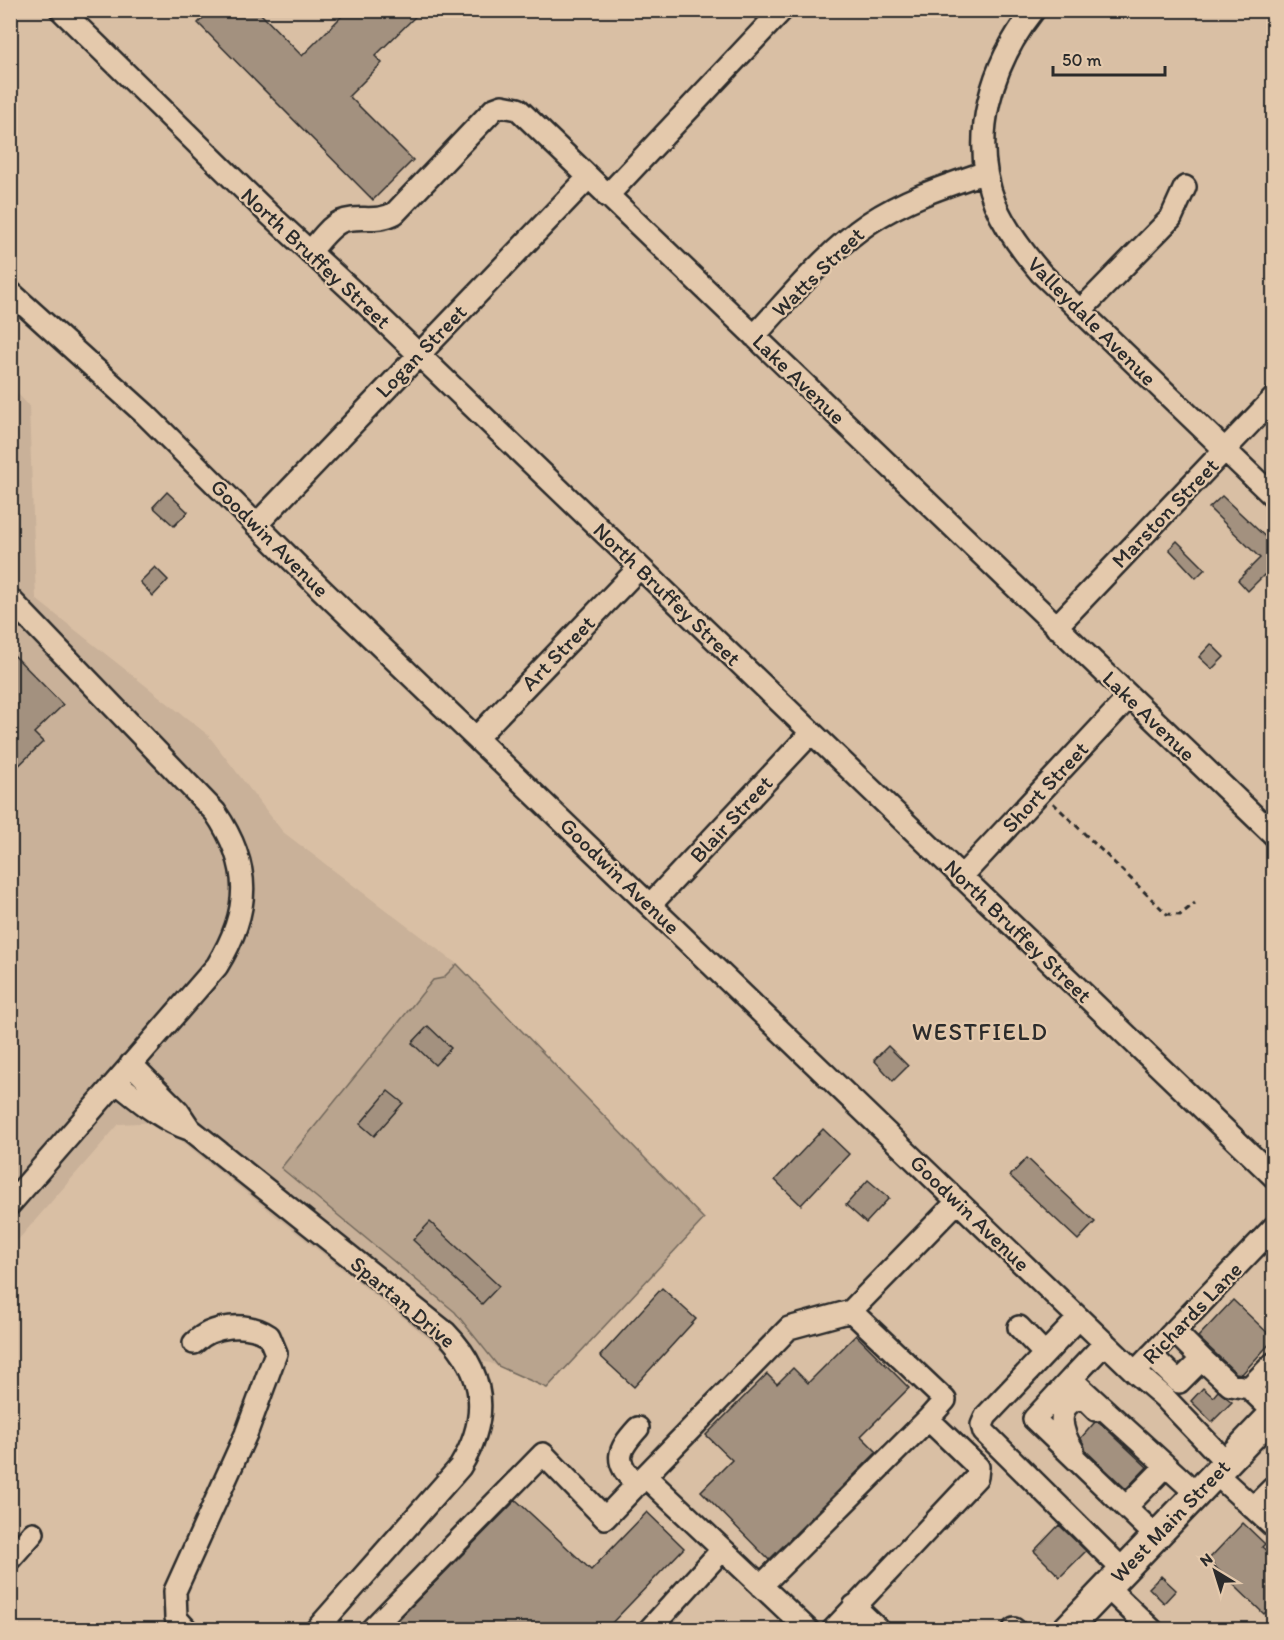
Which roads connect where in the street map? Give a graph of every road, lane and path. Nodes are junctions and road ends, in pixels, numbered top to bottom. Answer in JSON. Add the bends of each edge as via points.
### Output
{"nodes":[{"id":1,"x":61,"y":10,"type":"edge"},
{"id":2,"x":782,"y":10,"type":"edge"},
{"id":3,"x":1034,"y":10,"type":"edge"},
{"id":4,"x":986,"y":172,"type":"junction"},
{"id":5,"x":588,"y":178,"type":"junction"},
{"id":6,"x":1185,"y":187,"type":"dead end"},
{"id":7,"x":607,"y":196,"type":"junction"},
{"id":8,"x":310,"y":252,"type":"junction"},
{"id":9,"x":10,"y":292,"type":"edge"},
{"id":10,"x":1080,"y":311,"type":"junction"},
{"id":11,"x":754,"y":336,"type":"junction"},
{"id":12,"x":417,"y":354,"type":"junction"},
{"id":13,"x":1274,"y":398,"type":"edge"},
{"id":14,"x":1225,"y":450,"type":"junction"},
{"id":15,"x":1274,"y":497,"type":"edge"},
{"id":16,"x":256,"y":525,"type":"junction"},
{"id":17,"x":639,"y":568,"type":"junction"},
{"id":18,"x":13,"y":608,"type":"edge"},
{"id":19,"x":1056,"y":627,"type":"junction"},
{"id":20,"x":1130,"y":697,"type":"junction"},
{"id":21,"x":811,"y":733,"type":"junction"},
{"id":22,"x":476,"y":738,"type":"junction"},
{"id":23,"x":1041,"y":792,"type":"junction"},
{"id":24,"x":1274,"y":835,"type":"edge"},
{"id":25,"x":961,"y":877,"type":"junction"},
{"id":26,"x":1195,"y":903,"type":"dead end"},
{"id":27,"x":650,"y":905,"type":"junction"},
{"id":28,"x":131,"y":1064,"type":"junction"},
{"id":29,"x":116,"y":1082,"type":"junction"},
{"id":30,"x":190,"y":1130,"type":"junction"},
{"id":31,"x":1274,"y":1178,"type":"edge"},
{"id":32,"x":958,"y":1201,"type":"junction"},
{"id":33,"x":10,"y":1204,"type":"edge"},
{"id":34,"x":1274,"y":1227,"type":"edge"},
{"id":35,"x":851,"y":1311,"type":"junction"},
{"id":36,"x":1079,"y":1318,"type":"junction"},
{"id":37,"x":1019,"y":1327,"type":"dead end"},
{"id":38,"x":1174,"y":1331,"type":"junction"},
{"id":39,"x":194,"y":1343,"type":"dead end"},
{"id":40,"x":1105,"y":1343,"type":"junction"},
{"id":41,"x":1045,"y":1354,"type":"junction"},
{"id":42,"x":1151,"y":1355,"type":"junction"},
{"id":43,"x":1202,"y":1359,"type":"junction"},
{"id":44,"x":1274,"y":1363,"type":"edge"},
{"id":45,"x":1135,"y":1372,"type":"junction"},
{"id":46,"x":1071,"y":1379,"type":"junction"},
{"id":47,"x":1179,"y":1382,"type":"junction"},
{"id":48,"x":1249,"y":1388,"type":"junction"},
{"id":49,"x":1164,"y":1397,"type":"junction"},
{"id":50,"x":1274,"y":1413,"type":"edge"},
{"id":51,"x":928,"y":1419,"type":"junction"},
{"id":52,"x":982,"y":1425,"type":"junction"},
{"id":53,"x":638,"y":1428,"type":"dead end"},
{"id":54,"x":958,"y":1448,"type":"junction"},
{"id":55,"x":1150,"y":1451,"type":"junction"},
{"id":56,"x":1166,"y":1466,"type":"junction"},
{"id":57,"x":1221,"y":1468,"type":"junction"},
{"id":58,"x":641,"y":1480,"type":"junction"},
{"id":59,"x":1274,"y":1487,"type":"edge"},
{"id":60,"x":1196,"y":1493,"type":"junction"},
{"id":61,"x":1121,"y":1502,"type":"junction"},
{"id":62,"x":1253,"y":1508,"type":"junction"},
{"id":63,"x":1274,"y":1527,"type":"edge"},
{"id":64,"x":33,"y":1533,"type":"dead end"},
{"id":65,"x":1156,"y":1536,"type":"junction"},
{"id":66,"x":722,"y":1550,"type":"junction"},
{"id":67,"x":10,"y":1559,"type":"edge"},
{"id":68,"x":1115,"y":1578,"type":"junction"},
{"id":69,"x":761,"y":1586,"type":"junction"},
{"id":70,"x":866,"y":1621,"type":"edge"},
{"id":71,"x":187,"y":1629,"type":"edge"},
{"id":72,"x":316,"y":1629,"type":"edge"},
{"id":73,"x":371,"y":1629,"type":"edge"},
{"id":74,"x":650,"y":1629,"type":"edge"},
{"id":75,"x":808,"y":1629,"type":"edge"},
{"id":76,"x":833,"y":1629,"type":"edge"},
{"id":77,"x":1066,"y":1629,"type":"edge"},
{"id":78,"x":1152,"y":1629,"type":"edge"}],
"edges":[{"from":1,"to":8,"type":"street","name":"North Bruffey Street"},
{"from":2,"to":7,"type":"street"},
{"from":3,"to":4,"type":"street","name":"Valleydale Avenue","via":[[1005,52],[990,94]]},
{"from":4,"to":10,"type":"street","name":"Valleydale Avenue","via":[[996,205],[1022,250]]},
{"from":4,"to":11,"type":"street","name":"Watts Street","via":[[926,193],[868,224],[820,266]]},
{"from":5,"to":7,"type":"street","name":"Lake Avenue"},
{"from":5,"to":8,"type":"street","name":"Lake Avenue","via":[[518,109],[502,106],[494,109],[395,213],[375,220],[340,222]]},
{"from":5,"to":12,"type":"street","name":"Logan Street"},
{"from":6,"to":10,"type":"street","via":[[1171,218]]},
{"from":7,"to":11,"type":"street","name":"Lake Avenue"},
{"from":8,"to":12,"type":"street","name":"North Bruffey Street"},
{"from":9,"to":16,"type":"street","name":"Goodwin Avenue","via":[[145,414]]},
{"from":10,"to":14,"type":"street","name":"Valleydale Avenue"},
{"from":11,"to":19,"type":"street","name":"Lake Avenue"},
{"from":12,"to":16,"type":"street","name":"Logan Street"},
{"from":12,"to":17,"type":"street","name":"North Bruffey Street"},
{"from":13,"to":14,"type":"street","name":"Marston Street"},
{"from":14,"to":15,"type":"street","name":"Valleydale Avenue"},
{"from":14,"to":19,"type":"street","name":"Marston Street"},
{"from":16,"to":22,"type":"street","name":"Goodwin Avenue"},
{"from":17,"to":21,"type":"street","name":"North Bruffey Street"},
{"from":17,"to":22,"type":"street","name":"Art Street"},
{"from":18,"to":28,"type":"street","via":[[215,812],[236,848],[243,903],[231,944],[217,966]]},
{"from":19,"to":20,"type":"street","name":"Lake Avenue"},
{"from":20,"to":23,"type":"street","name":"Short Street"},
{"from":20,"to":24,"type":"street","name":"Lake Avenue"},
{"from":21,"to":25,"type":"street","name":"North Bruffey Street"},
{"from":21,"to":27,"type":"street","name":"Blair Street"},
{"from":22,"to":27,"type":"street","name":"Goodwin Avenue"},
{"from":23,"to":25,"type":"street","name":"Short Street"},
{"from":23,"to":26,"type":"path","via":[[1167,914],[1180,915]]},
{"from":25,"to":31,"type":"street","name":"North Bruffey Street"},
{"from":27,"to":32,"type":"street","name":"Goodwin Avenue"},
{"from":28,"to":29,"type":"street"},
{"from":28,"to":30,"type":"street","via":[[178,1112]]},
{"from":29,"to":30,"type":"street","via":[[150,1109]]},
{"from":29,"to":33,"type":"street"},
{"from":30,"to":72,"type":"street","name":"Spartan Drive","via":[[446,1333],[470,1363],[477,1381],[479,1420],[460,1467]]},
{"from":32,"to":35,"type":"street"},
{"from":32,"to":36,"type":"street","name":"Goodwin Avenue"},
{"from":34,"to":38,"type":"street","name":"Richards Lane"},
{"from":35,"to":51,"type":"street","via":[[945,1400]]},
{"from":35,"to":58,"type":"street","via":[[789,1328]]},
{"from":36,"to":40,"type":"street","name":"Goodwin Avenue"},
{"from":36,"to":41,"type":"street"},
{"from":37,"to":41,"type":"street"},
{"from":38,"to":42,"type":"street","name":"Richards Lane"},
{"from":38,"to":43,"type":"street"},
{"from":39,"to":71,"type":"street","via":[[213,1329],[246,1329],[269,1336],[276,1353],[246,1434],[174,1591],[176,1618]]},
{"from":40,"to":45,"type":"street","name":"Goodwin Avenue"},
{"from":40,"to":46,"type":"street"},
{"from":41,"to":52,"type":"street"},
{"from":42,"to":45,"type":"street","name":"Richards Lane"},
{"from":42,"to":47,"type":"street"},
{"from":43,"to":47,"type":"street"},
{"from":43,"to":48,"type":"street","via":[[1230,1386]]},
{"from":44,"to":48,"type":"street"},
{"from":45,"to":49,"type":"street","name":"Goodwin Avenue"},
{"from":46,"to":55,"type":"street"},
{"from":46,"to":61,"type":"street","via":[[1034,1419]]},
{"from":47,"to":49,"type":"street"},
{"from":48,"to":50,"type":"street"},
{"from":49,"to":57,"type":"street","name":"Goodwin Avenue"},
{"from":50,"to":57,"type":"main road","name":"West Main Street"},
{"from":51,"to":54,"type":"street"},
{"from":51,"to":69,"type":"street"},
{"from":52,"to":54,"type":"street"},
{"from":52,"to":68,"type":"street","via":[[984,1432]]},
{"from":53,"to":58,"type":"street","via":[[622,1445],[619,1458],[624,1472]]},
{"from":54,"to":70,"type":"street","via":[[978,1467],[977,1477]]},
{"from":55,"to":56,"type":"street"},
{"from":55,"to":61,"type":"street","via":[[1139,1451],[1086,1400],[1079,1398],[1064,1407],[1062,1426],[1071,1448],[1112,1487]]},
{"from":56,"to":60,"type":"street"},
{"from":56,"to":61,"type":"street"},
{"from":57,"to":60,"type":"main road","name":"West Main Street"},
{"from":57,"to":62,"type":"street","name":"Goodwin Avenue"},
{"from":58,"to":66,"type":"street"},
{"from":58,"to":73,"type":"street","via":[[605,1518],[543,1454]]},
{"from":59,"to":62,"type":"street"},
{"from":60,"to":65,"type":"main road","name":"West Main Street"},
{"from":61,"to":65,"type":"street"},
{"from":62,"to":63,"type":"street","name":"Goodwin Avenue"},
{"from":64,"to":67,"type":"street"},
{"from":65,"to":68,"type":"main road","name":"West Main Street"},
{"from":66,"to":69,"type":"street"},
{"from":66,"to":74,"type":"street"},
{"from":68,"to":77,"type":"main road","name":"West Main Street"},
{"from":68,"to":78,"type":"street"},
{"from":69,"to":75,"type":"street"},
{"from":70,"to":76,"type":"street"}]}
